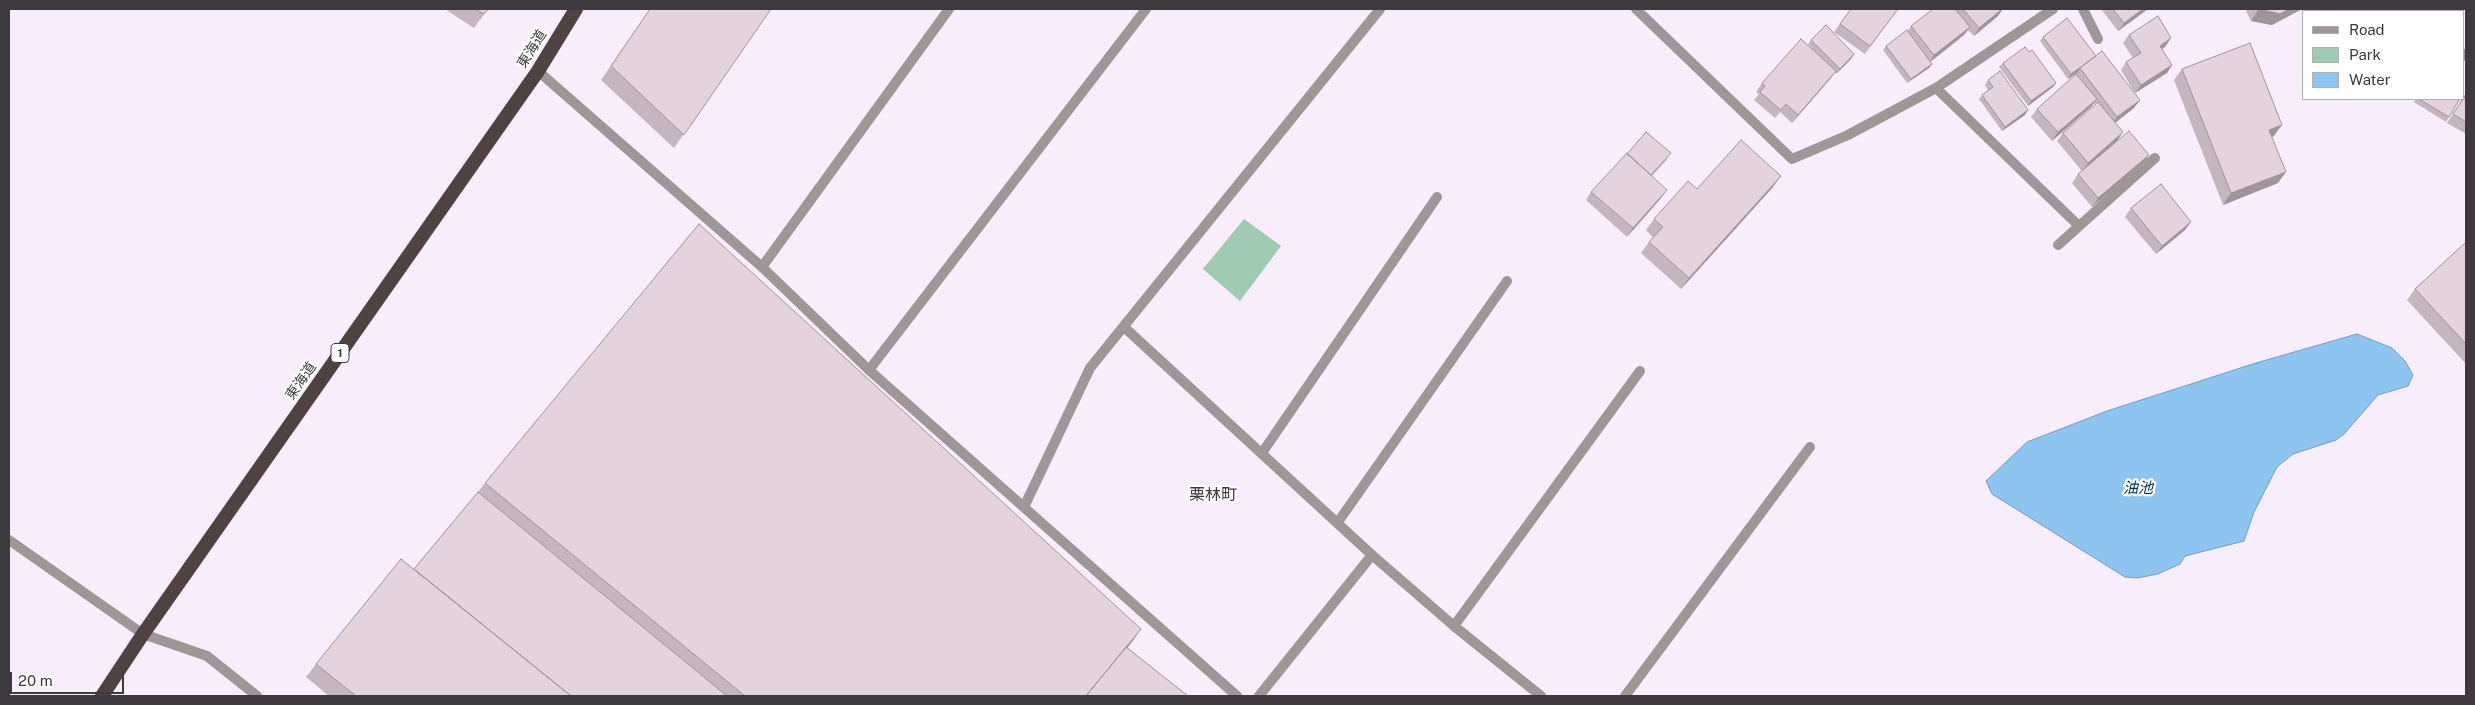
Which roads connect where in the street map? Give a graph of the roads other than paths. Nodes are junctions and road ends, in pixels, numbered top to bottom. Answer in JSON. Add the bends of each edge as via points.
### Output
{"nodes":[{"id":1,"x":576,"y":9,"type":"edge"},
{"id":2,"x":948,"y":9,"type":"edge"},
{"id":3,"x":1146,"y":9,"type":"edge"},
{"id":4,"x":1380,"y":9,"type":"edge"},
{"id":5,"x":1636,"y":9,"type":"edge"},
{"id":6,"x":2053,"y":9,"type":"edge"},
{"id":7,"x":2083,"y":9,"type":"edge"},
{"id":8,"x":2098,"y":39,"type":"dead end"},
{"id":9,"x":538,"y":70,"type":"junction"},
{"id":10,"x":1936,"y":88,"type":"junction"},
{"id":11,"x":2155,"y":158,"type":"dead end"},
{"id":12,"x":1437,"y":197,"type":"dead end"},
{"id":13,"x":2079,"y":226,"type":"junction"},
{"id":14,"x":2058,"y":245,"type":"dead end"},
{"id":15,"x":762,"y":267,"type":"junction"},
{"id":16,"x":1507,"y":282,"type":"dead end"},
{"id":17,"x":1124,"y":327,"type":"junction"},
{"id":18,"x":869,"y":370,"type":"junction"},
{"id":19,"x":1640,"y":371,"type":"dead end"},
{"id":20,"x":1810,"y":447,"type":"dead end"},
{"id":21,"x":1262,"y":453,"type":"junction"},
{"id":22,"x":1024,"y":507,"type":"junction"},
{"id":23,"x":1338,"y":522,"type":"junction"},
{"id":24,"x":9,"y":540,"type":"edge"},
{"id":25,"x":1372,"y":555,"type":"junction"},
{"id":26,"x":1454,"y":626,"type":"junction"},
{"id":27,"x":143,"y":634,"type":"junction"},
{"id":28,"x":102,"y":696,"type":"edge"},
{"id":29,"x":257,"y":696,"type":"edge"},
{"id":30,"x":1237,"y":696,"type":"edge"},
{"id":31,"x":1259,"y":696,"type":"edge"},
{"id":32,"x":1541,"y":696,"type":"edge"},
{"id":33,"x":1625,"y":696,"type":"edge"}],
"edges":[{"from":1,"to":9,"type":"highway","name":"東海道","number":"1"},
{"from":2,"to":15,"type":"street"},
{"from":3,"to":18,"type":"street"},
{"from":4,"to":17,"type":"street"},
{"from":5,"to":10,"type":"street","via":[[1792,159],[1848,135]]},
{"from":6,"to":10,"type":"street"},
{"from":7,"to":8,"type":"street"},
{"from":9,"to":15,"type":"street"},
{"from":9,"to":27,"type":"highway","name":"東海道","number":"1"},
{"from":10,"to":13,"type":"street"},
{"from":11,"to":13,"type":"street"},
{"from":12,"to":21,"type":"street"},
{"from":13,"to":14,"type":"street"},
{"from":15,"to":18,"type":"street"},
{"from":16,"to":23,"type":"street"},
{"from":17,"to":21,"type":"street"},
{"from":17,"to":22,"type":"street","via":[[1090,368]]},
{"from":18,"to":22,"type":"street"},
{"from":19,"to":26,"type":"street"},
{"from":20,"to":33,"type":"street"},
{"from":21,"to":23,"type":"street"},
{"from":22,"to":30,"type":"street"},
{"from":23,"to":25,"type":"street"},
{"from":24,"to":27,"type":"street"},
{"from":25,"to":26,"type":"street"},
{"from":25,"to":31,"type":"street"},
{"from":26,"to":32,"type":"street"},
{"from":27,"to":28,"type":"highway","name":"東海道","number":"1"},
{"from":27,"to":29,"type":"street","via":[[208,656]]}]}
